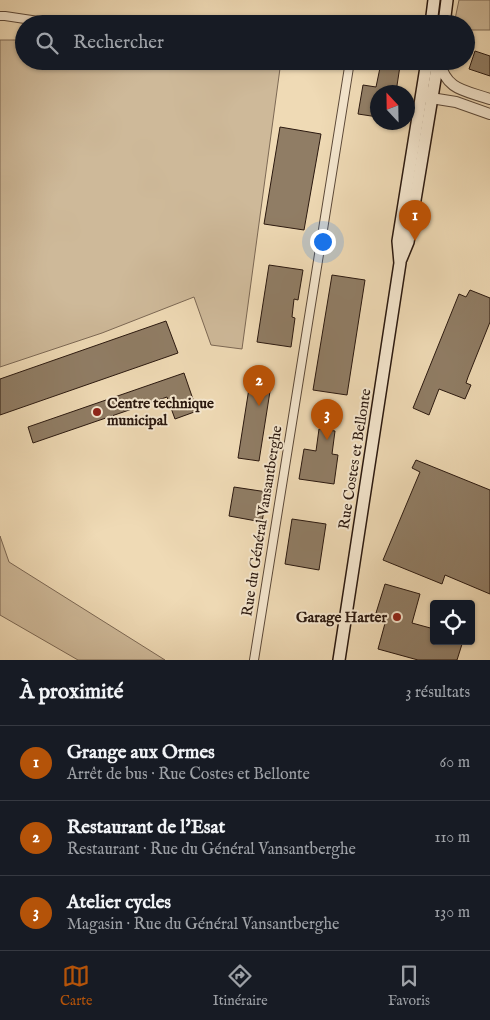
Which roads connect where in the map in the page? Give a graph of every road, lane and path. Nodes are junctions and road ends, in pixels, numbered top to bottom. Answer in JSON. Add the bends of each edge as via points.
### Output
{"nodes":[{"id":1,"x":434,"y":0,"type":"edge"},
{"id":2,"x":448,"y":0,"type":"edge"},
{"id":3,"x":432,"y":15,"type":"edge"},
{"id":4,"x":446,"y":15,"type":"edge"},
{"id":5,"x":0,"y":16,"type":"edge"},
{"id":6,"x":15,"y":17,"type":"edge"},
{"id":7,"x":349,"y":70,"type":"edge"},
{"id":8,"x":426,"y":70,"type":"edge"},
{"id":9,"x":436,"y":70,"type":"edge"},
{"id":10,"x":441,"y":70,"type":"edge"},
{"id":11,"x":423,"y":88,"type":"junction"},
{"id":12,"x":431,"y":98,"type":"junction"},
{"id":13,"x":490,"y":99,"type":"edge"},
{"id":14,"x":490,"y":114,"type":"edge"},
{"id":15,"x":400,"y":263,"type":"junction"},
{"id":16,"x":254,"y":660,"type":"edge"},
{"id":17,"x":339,"y":660,"type":"edge"}],
"edges":[{"from":1,"to":3,"type":"main road"},
{"from":2,"to":4,"type":"main road"},
{"from":5,"to":6,"type":"street"},
{"from":7,"to":16,"type":"street","name":"Rue du Général Vansantberghe"},
{"from":8,"to":11,"type":"main road","name":"Rue Costes et Bellonte"},
{"from":9,"to":12,"type":"main road","name":"Rue Costes et Bellonte"},
{"from":10,"to":13,"type":"street","via":[[450,84]]},
{"from":11,"to":12,"type":"street"},
{"from":11,"to":15,"type":"main road","name":"Rue Costes et Bellonte","via":[[398,241]]},
{"from":12,"to":14,"type":"street","via":[[456,102]]},
{"from":12,"to":15,"type":"main road","name":"Rue Costes et Bellonte","via":[[408,242]]},
{"from":15,"to":17,"type":"main road","name":"Rue Costes et Bellonte"}]}
